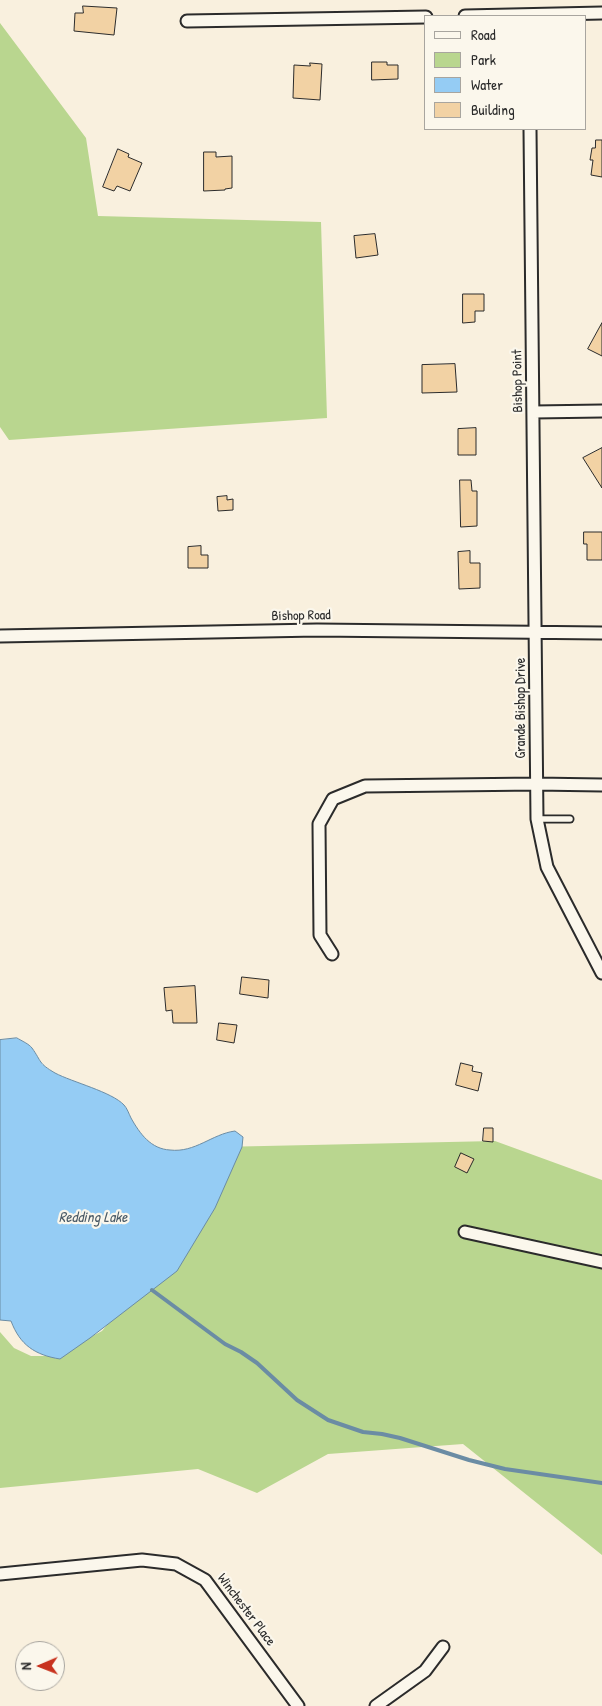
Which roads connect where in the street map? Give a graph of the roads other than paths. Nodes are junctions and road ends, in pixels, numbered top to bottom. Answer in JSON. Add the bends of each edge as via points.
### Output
{"nodes":[{"id":1,"x":602,"y":13,"type":"edge"},
{"id":2,"x":553,"y":15,"type":"edge"},
{"id":3,"x":424,"y":17,"type":"edge"},
{"id":4,"x":187,"y":21,"type":"dead end"},
{"id":5,"x":530,"y":130,"type":"edge"},
{"id":6,"x":602,"y":411,"type":"edge"},
{"id":7,"x":534,"y":412,"type":"junction"},
{"id":8,"x":536,"y":633,"type":"junction"},
{"id":9,"x":602,"y":633,"type":"edge"},
{"id":10,"x":0,"y":636,"type":"edge"},
{"id":11,"x":536,"y":784,"type":"junction"},
{"id":12,"x":602,"y":785,"type":"edge"},
{"id":13,"x":570,"y":818,"type":"dead end"},
{"id":14,"x":537,"y":819,"type":"junction"},
{"id":15,"x":332,"y":954,"type":"dead end"},
{"id":16,"x":602,"y":973,"type":"edge"},
{"id":17,"x":465,"y":1232,"type":"dead end"},
{"id":18,"x":602,"y":1262,"type":"edge"},
{"id":19,"x":0,"y":1574,"type":"edge"},
{"id":20,"x":444,"y":1646,"type":"dead end"},
{"id":21,"x":298,"y":1706,"type":"edge"},
{"id":22,"x":376,"y":1706,"type":"edge"}],
"edges":[{"from":1,"to":2,"type":"street"},
{"from":3,"to":4,"type":"street"},
{"from":5,"to":7,"type":"street","name":"Bishop Point"},
{"from":6,"to":7,"type":"street"},
{"from":7,"to":8,"type":"street","name":"Bishop Point"},
{"from":8,"to":9,"type":"street","name":"Bishop Road"},
{"from":8,"to":10,"type":"street","name":"Bishop Road","via":[[317,630]]},
{"from":8,"to":11,"type":"street","name":"Grande Bishop Drive"},
{"from":11,"to":12,"type":"street"},
{"from":11,"to":14,"type":"street","name":"Grande Bishop Drive"},
{"from":11,"to":15,"type":"street","via":[[365,786],[333,799],[319,824],[320,935]]},
{"from":13,"to":14,"type":"lane"},
{"from":14,"to":16,"type":"street","name":"Grande Bishop Drive","via":[[547,867]]},
{"from":17,"to":18,"type":"street"},
{"from":19,"to":21,"type":"street","name":"Winchester Place","via":[[142,1560],[176,1564],[205,1580]]},
{"from":20,"to":22,"type":"street","via":[[425,1671]]}]}
